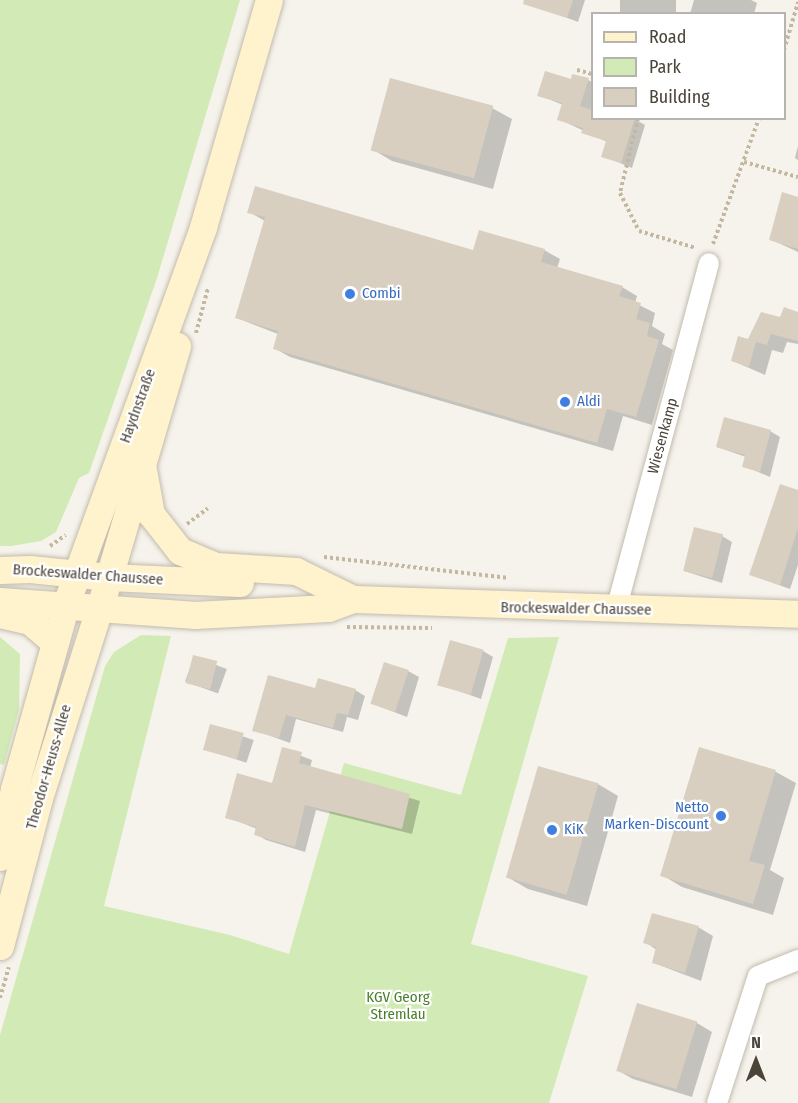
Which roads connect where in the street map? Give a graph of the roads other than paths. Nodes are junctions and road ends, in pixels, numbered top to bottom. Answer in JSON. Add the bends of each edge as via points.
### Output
{"nodes":[{"id":1,"x":269,"y":0,"type":"edge"},
{"id":2,"x":203,"y":227,"type":"junction"},
{"id":3,"x":708,"y":252,"type":"road end"},
{"id":4,"x":142,"y":463,"type":"junction"},
{"id":5,"x":0,"y":570,"type":"edge"},
{"id":6,"x":322,"y":584,"type":"junction"},
{"id":7,"x":72,"y":587,"type":"junction"},
{"id":8,"x":104,"y":592,"type":"junction"},
{"id":9,"x":353,"y":599,"type":"junction"},
{"id":10,"x":0,"y":601,"type":"edge"},
{"id":11,"x":616,"y":609,"type":"junction"},
{"id":12,"x":0,"y":614,"type":"edge"},
{"id":13,"x":798,"y":614,"type":"edge"},
{"id":14,"x":55,"y":643,"type":"junction"},
{"id":15,"x":0,"y":857,"type":"edge"},
{"id":16,"x":0,"y":946,"type":"edge"},
{"id":17,"x":798,"y":960,"type":"edge"},
{"id":18,"x":717,"y":1103,"type":"edge"}],
"edges":[{"from":1,"to":2,"type":"street","name":"Haydnstraße"},
{"from":2,"to":4,"type":"street","name":"Haydnstraße","via":[[182,327]]},
{"from":2,"to":7,"type":"street","name":"Haydnstraße"},
{"from":3,"to":11,"type":"street","name":"Wiesenkamp"},
{"from":4,"to":6,"type":"street","via":[[152,514],[180,551],[216,566],[296,572]]},
{"from":4,"to":8,"type":"street","name":"Haydnstraße"},
{"from":5,"to":7,"type":"street","name":"Brockeswalder Chaussee"},
{"from":6,"to":8,"type":"street","name":"Brockeswalder Chaussee"},
{"from":6,"to":9,"type":"street","name":"Brockeswalder Chaussee"},
{"from":7,"to":8,"type":"street","name":"Brockeswalder Chaussee"},
{"from":7,"to":10,"type":"street","name":"Brockeswalder Chaussee"},
{"from":7,"to":14,"type":"street","name":"Theodor-Heuss-Allee"},
{"from":8,"to":9,"type":"street","name":"Brockeswalder Chaussee","via":[[195,615],[328,608]]},
{"from":8,"to":16,"type":"street","name":"Theodor-Heuss-Allee","via":[[42,787]]},
{"from":9,"to":11,"type":"street","name":"Brockeswalder Chaussee"},
{"from":11,"to":13,"type":"street","name":"Brockeswalder Chaussee"},
{"from":12,"to":14,"type":"street","via":[[30,621]]},
{"from":14,"to":15,"type":"street","name":"Theodor-Heuss-Allee","via":[[14,789]]},
{"from":17,"to":18,"type":"street","via":[[758,976]]}]}
